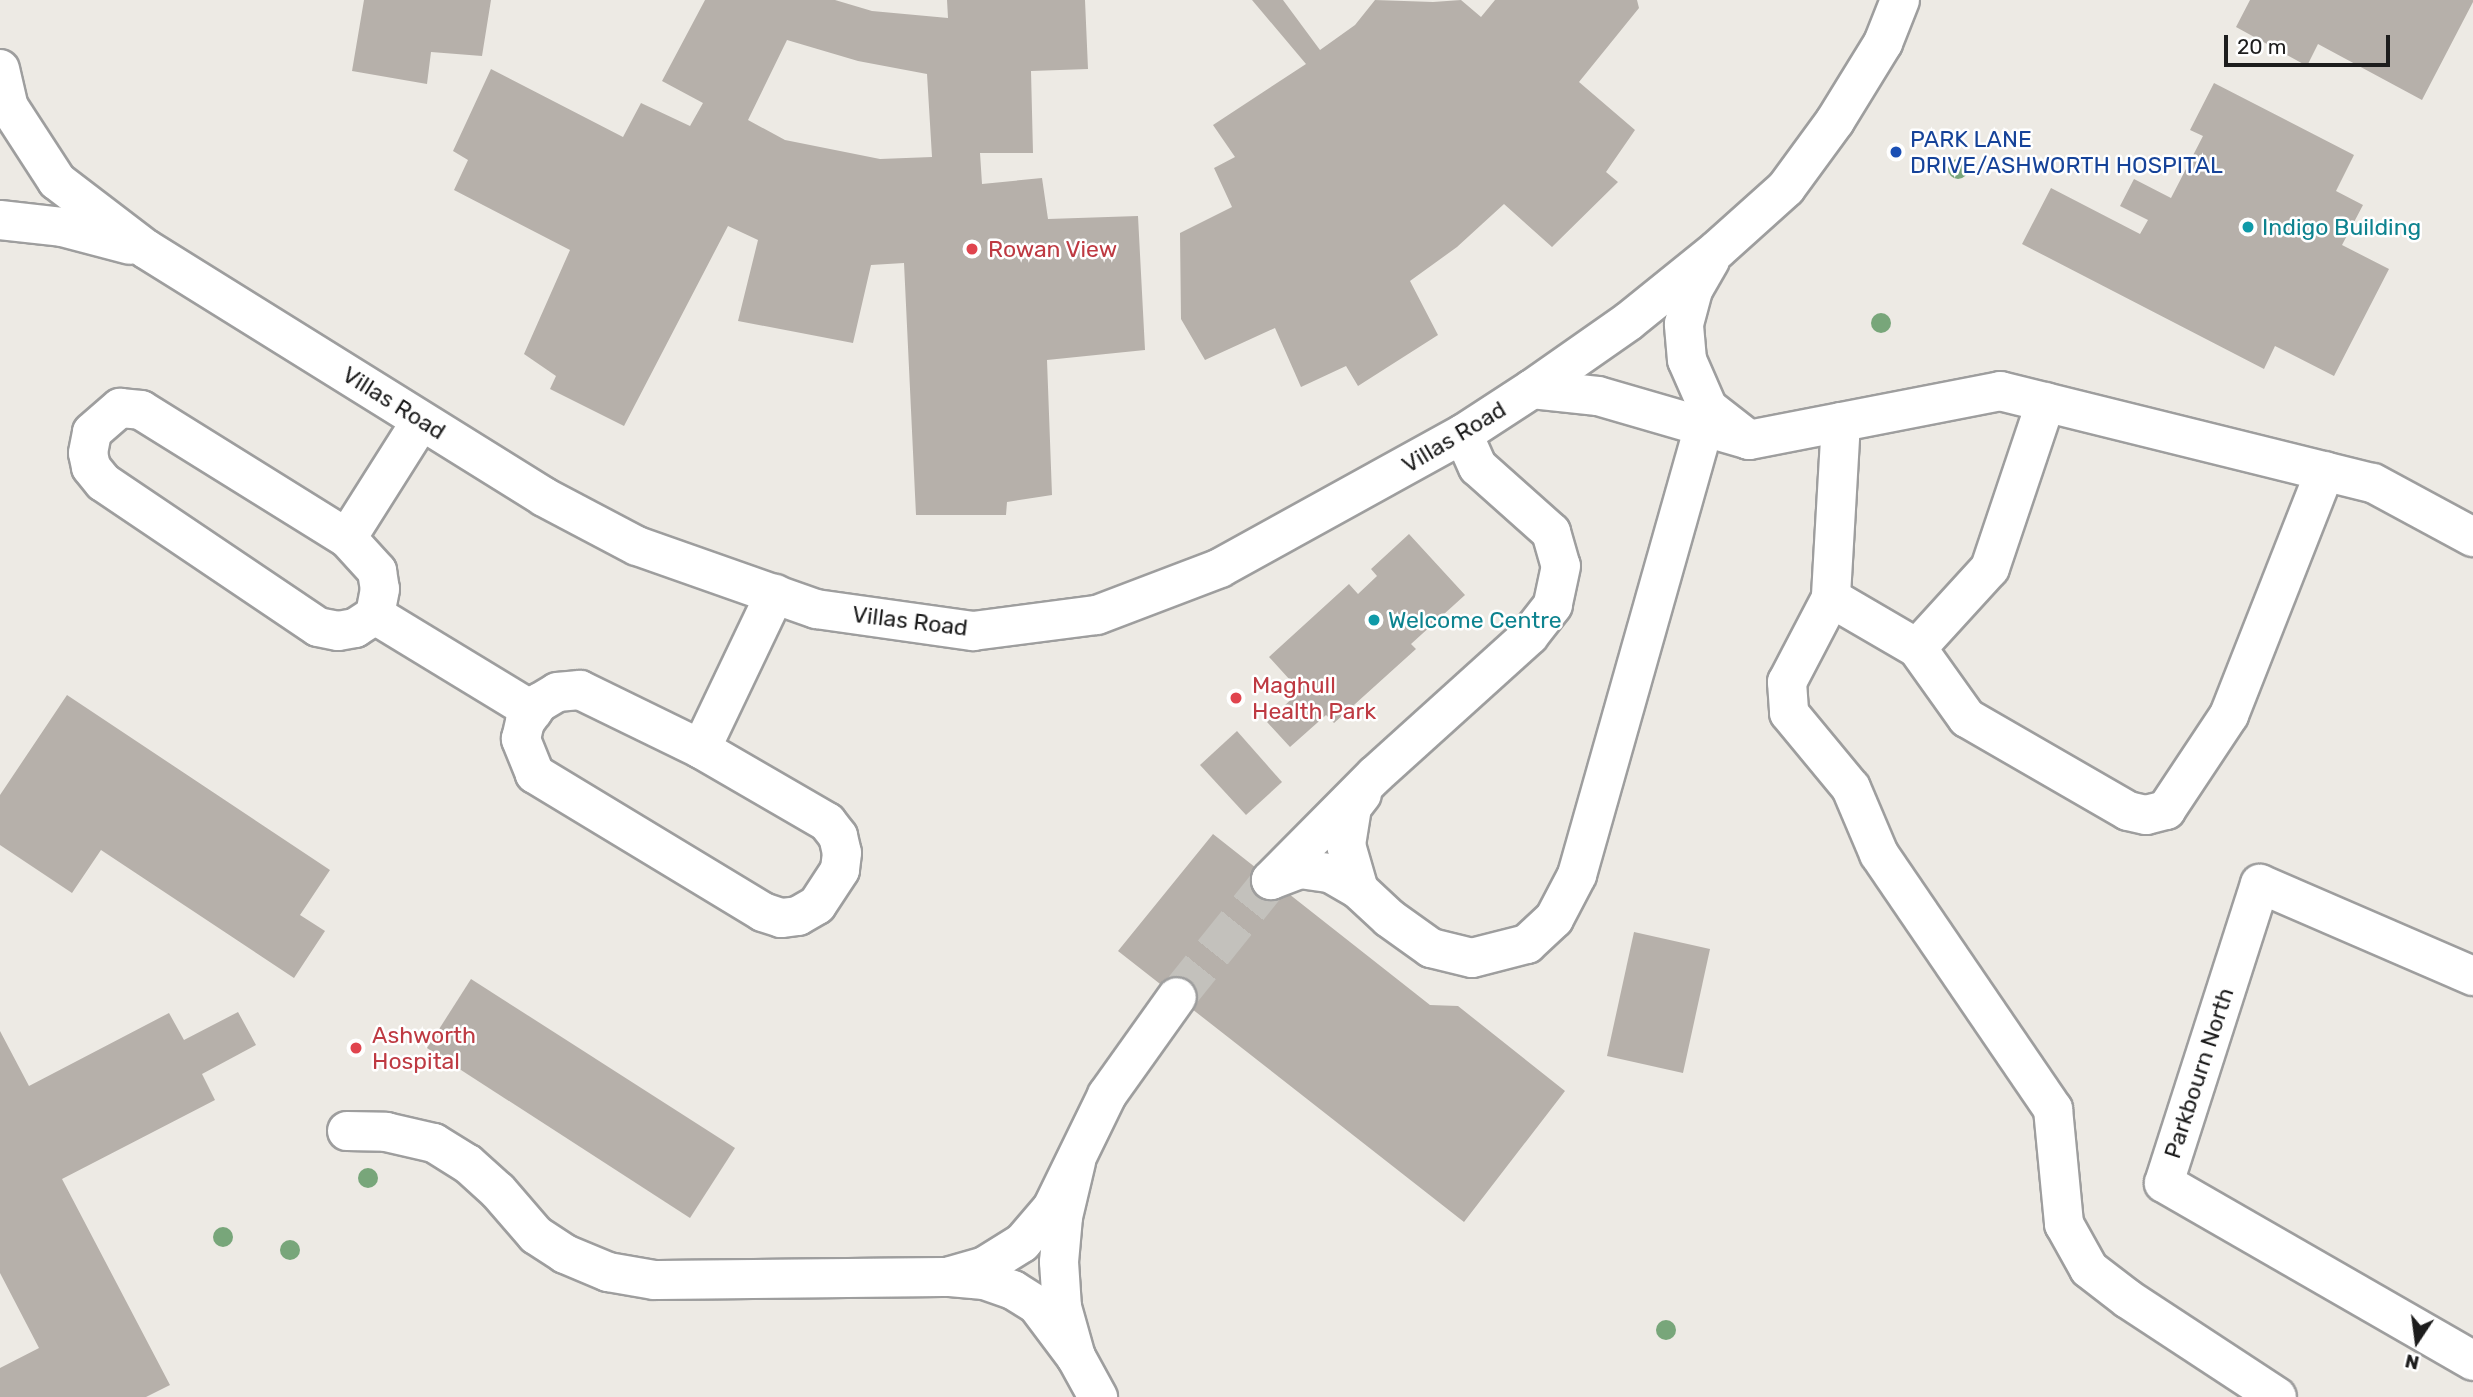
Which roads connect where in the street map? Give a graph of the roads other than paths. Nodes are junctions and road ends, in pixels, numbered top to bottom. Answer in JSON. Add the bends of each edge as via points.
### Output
{"nodes":[{"id":1,"x":1900,"y":0,"type":"edge"},
{"id":2,"x":0,"y":69,"type":"edge"},
{"id":3,"x":0,"y":220,"type":"edge"},
{"id":4,"x":146,"y":248,"type":"junction"},
{"id":5,"x":1717,"y":250,"type":"junction"},
{"id":6,"x":1532,"y":389,"type":"junction"},
{"id":7,"x":2046,"y":402,"type":"junction"},
{"id":8,"x":421,"y":421,"type":"junction"},
{"id":9,"x":1841,"y":422,"type":"junction"},
{"id":10,"x":1704,"y":427,"type":"junction"},
{"id":11,"x":1463,"y":434,"type":"junction"},
{"id":12,"x":1749,"y":440,"type":"junction"},
{"id":13,"x":2325,"y":471,"type":"junction"},
{"id":14,"x":2473,"y":537,"type":"edge"},
{"id":15,"x":347,"y":538,"type":"junction"},
{"id":16,"x":775,"y":594,"type":"junction"},
{"id":17,"x":1831,"y":598,"type":"junction"},
{"id":18,"x":375,"y":615,"type":"junction"},
{"id":19,"x":1917,"y":648,"type":"junction"},
{"id":20,"x":533,"y":711,"type":"junction"},
{"id":21,"x":701,"y":749,"type":"junction"},
{"id":22,"x":1375,"y":775,"type":"junction"},
{"id":23,"x":1359,"y":890,"type":"junction"},
{"id":24,"x":2473,"y":976,"type":"edge"},
{"id":25,"x":1177,"y":997,"type":"tunnel mouth"},
{"id":26,"x":347,"y":1131,"type":"dead end"},
{"id":27,"x":1076,"y":1162,"type":"junction"},
{"id":28,"x":947,"y":1277,"type":"junction"},
{"id":29,"x":1076,"y":1357,"type":"junction"},
{"id":30,"x":2473,"y":1361,"type":"edge"},
{"id":31,"x":1098,"y":1397,"type":"edge"},
{"id":32,"x":2277,"y":1397,"type":"edge"}],
"edges":[{"from":1,"to":5,"type":"street","name":"Villas Road","via":[[1883,43],[1786,188]]},
{"from":2,"to":4,"type":"street","name":"Villas Road","via":[[9,107],[57,181]]},
{"from":3,"to":4,"type":"street","via":[[62,227]]},
{"from":4,"to":8,"type":"street","name":"Villas Road"},
{"from":5,"to":6,"type":"street","name":"Villas Road","via":[[1629,321]]},
{"from":5,"to":12,"type":"street","via":[[1693,289],[1684,324],[1686,360],[1708,408]]},
{"from":6,"to":10,"type":"street","via":[[1598,396]]},
{"from":6,"to":11,"type":"street","name":"Villas Road"},
{"from":7,"to":9,"type":"street","via":[[2000,391]]},
{"from":7,"to":13,"type":"street"},
{"from":7,"to":19,"type":"street","via":[[1990,568]]},
{"from":8,"to":15,"type":"street"},
{"from":8,"to":16,"type":"street","name":"Villas Road","via":[[544,497],[637,546]]},
{"from":9,"to":12,"type":"street"},
{"from":9,"to":17,"type":"street"},
{"from":10,"to":12,"type":"street"},
{"from":10,"to":23,"type":"street","via":[[1577,875],[1554,919],[1527,944],[1472,958],[1431,948]]},
{"from":11,"to":16,"type":"street","name":"Villas Road","via":[[1220,568],[1097,615],[973,631],[816,608]]},
{"from":11,"to":22,"type":"street","via":[[1478,467],[1551,532],[1562,566],[1552,605],[1529,636]]},
{"from":13,"to":14,"type":"street","via":[[2373,483]]},
{"from":13,"to":19,"type":"street","via":[[2229,715],[2166,810],[2146,815],[2128,811],[1968,718]]},
{"from":15,"to":18,"type":"street","via":[[377,571],[380,589]]},
{"from":15,"to":18,"type":"street","via":[[141,410],[120,408],[92,432],[91,467],[103,482],[318,627],[355,628]]},
{"from":16,"to":21,"type":"street"},
{"from":17,"to":19,"type":"street"},
{"from":17,"to":32,"type":"street","via":[[1787,682],[1789,713],[1851,788],[1879,854],[2053,1109],[2064,1224],[2089,1269]]},
{"from":18,"to":20,"type":"street"},
{"from":20,"to":21,"type":"street","via":[[557,692],[580,690]]},
{"from":20,"to":21,"type":"street","via":[[521,739],[535,774],[763,912],[781,918],[798,916],[817,905],[840,870],[838,836],[827,822]]},
{"from":22,"to":23,"type":"street","via":[[1352,807],[1346,845]]},
{"from":22,"to":23,"type":"street","via":[[1271,880],[1300,869],[1330,873]]},
{"from":24,"to":30,"type":"street","name":"Parkbourn North","via":[[2260,884],[2164,1183]]},
{"from":25,"to":27,"type":"street","via":[[1107,1095]]},
{"from":26,"to":28,"type":"street","via":[[386,1132],[434,1143],[468,1164],[498,1191],[536,1236],[608,1272],[654,1280]]},
{"from":27,"to":28,"type":"street","via":[[1052,1208],[1022,1243],[985,1266]]},
{"from":27,"to":29,"type":"street","via":[[1063,1217],[1059,1262],[1062,1307]]},
{"from":28,"to":29,"type":"street","via":[[984,1280],[1013,1290],[1037,1306]]},
{"from":29,"to":31,"type":"street"}]}
